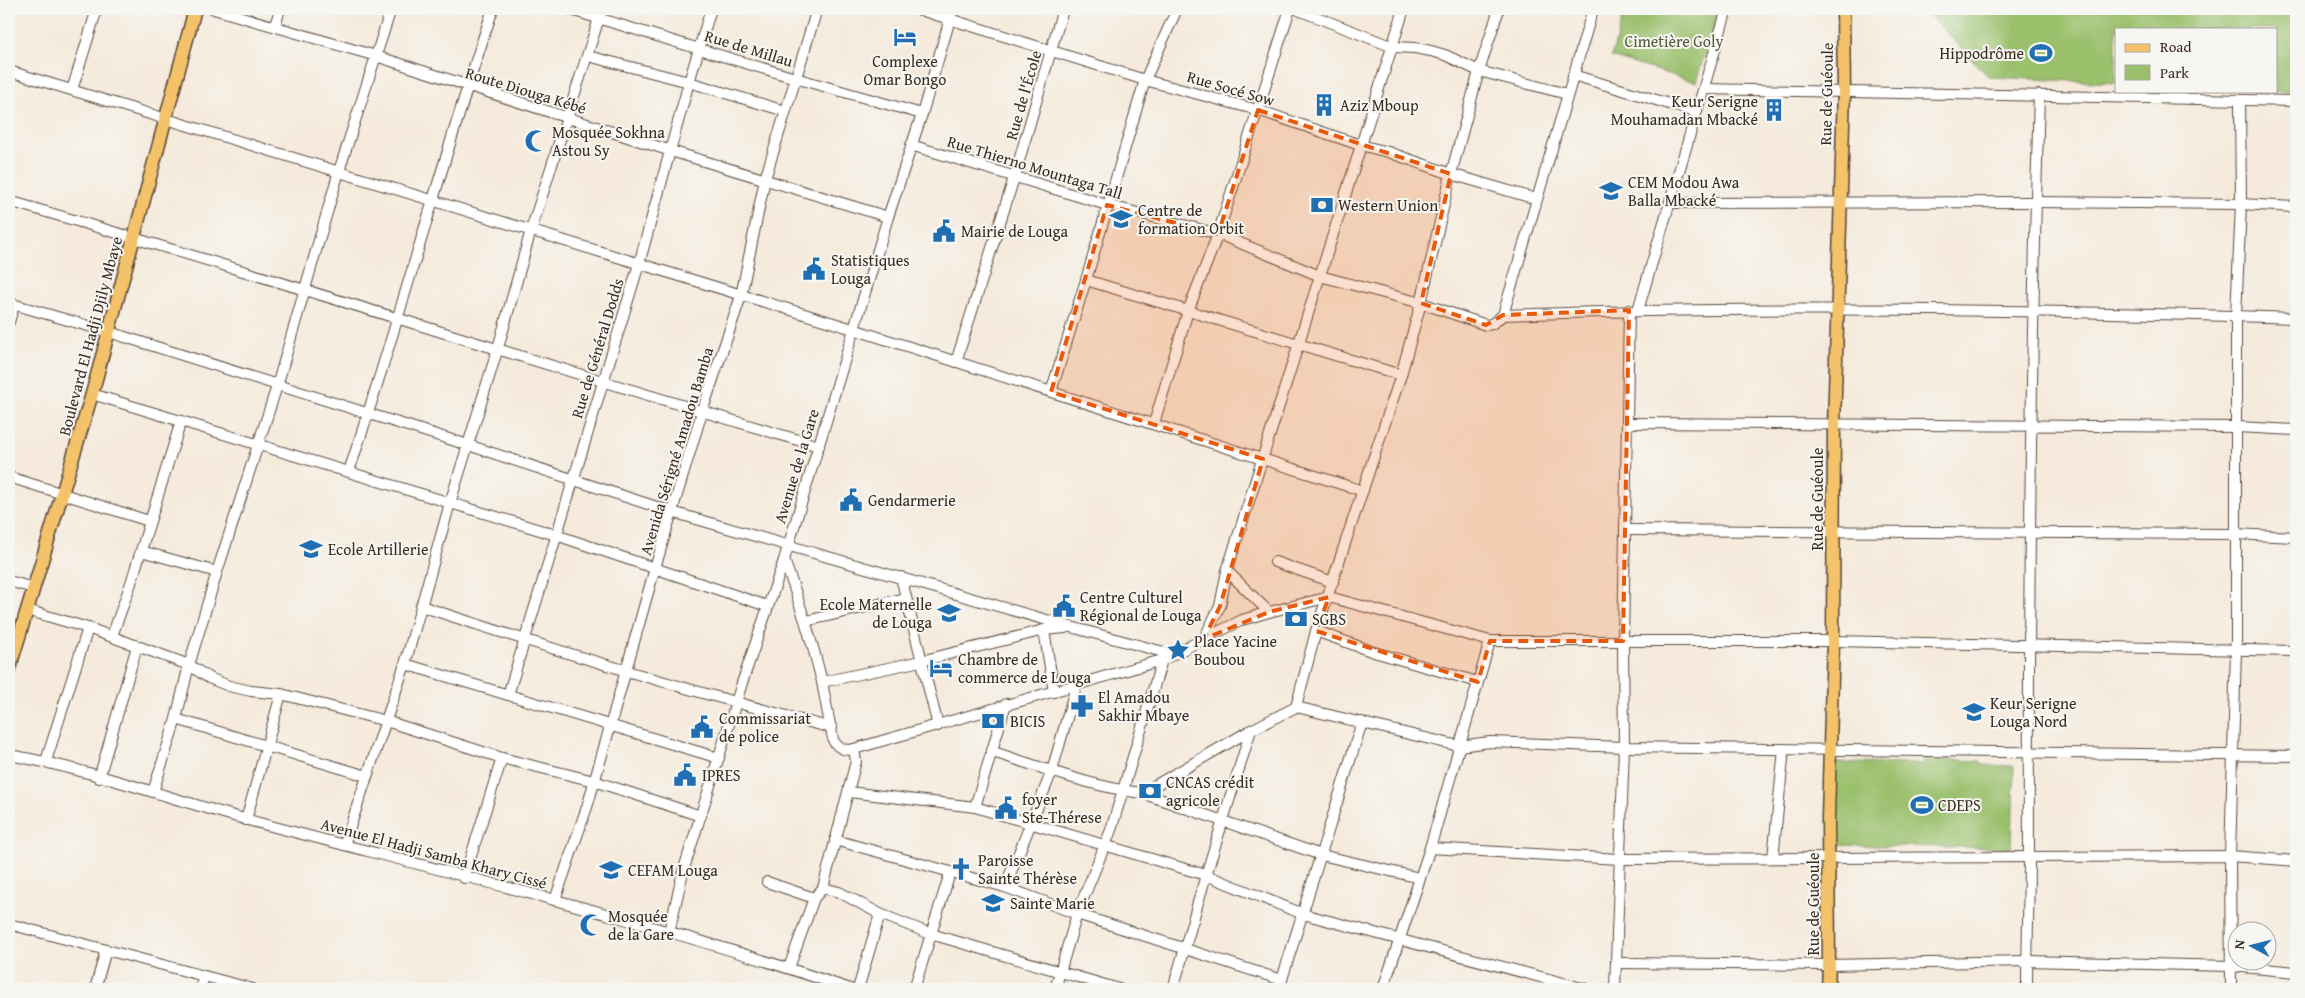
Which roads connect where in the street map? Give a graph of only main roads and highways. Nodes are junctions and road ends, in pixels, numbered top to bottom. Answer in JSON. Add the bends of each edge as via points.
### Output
{"nodes":[{"id":1,"x":195,"y":9,"type":"edge"},
{"id":2,"x":1843,"y":9,"type":"edge"},
{"id":3,"x":9,"y":670,"type":"edge"},
{"id":4,"x":1828,"y":989,"type":"edge"}],
"edges":[{"from":1,"to":3,"type":"main road","name":"Boulevard El Hadji Djily Mbaye","via":[[92,394]]},
{"from":2,"to":4,"type":"main road","name":"Rue de Guéoule","via":[[1844,91],[1832,530],[1834,641]]}]}
